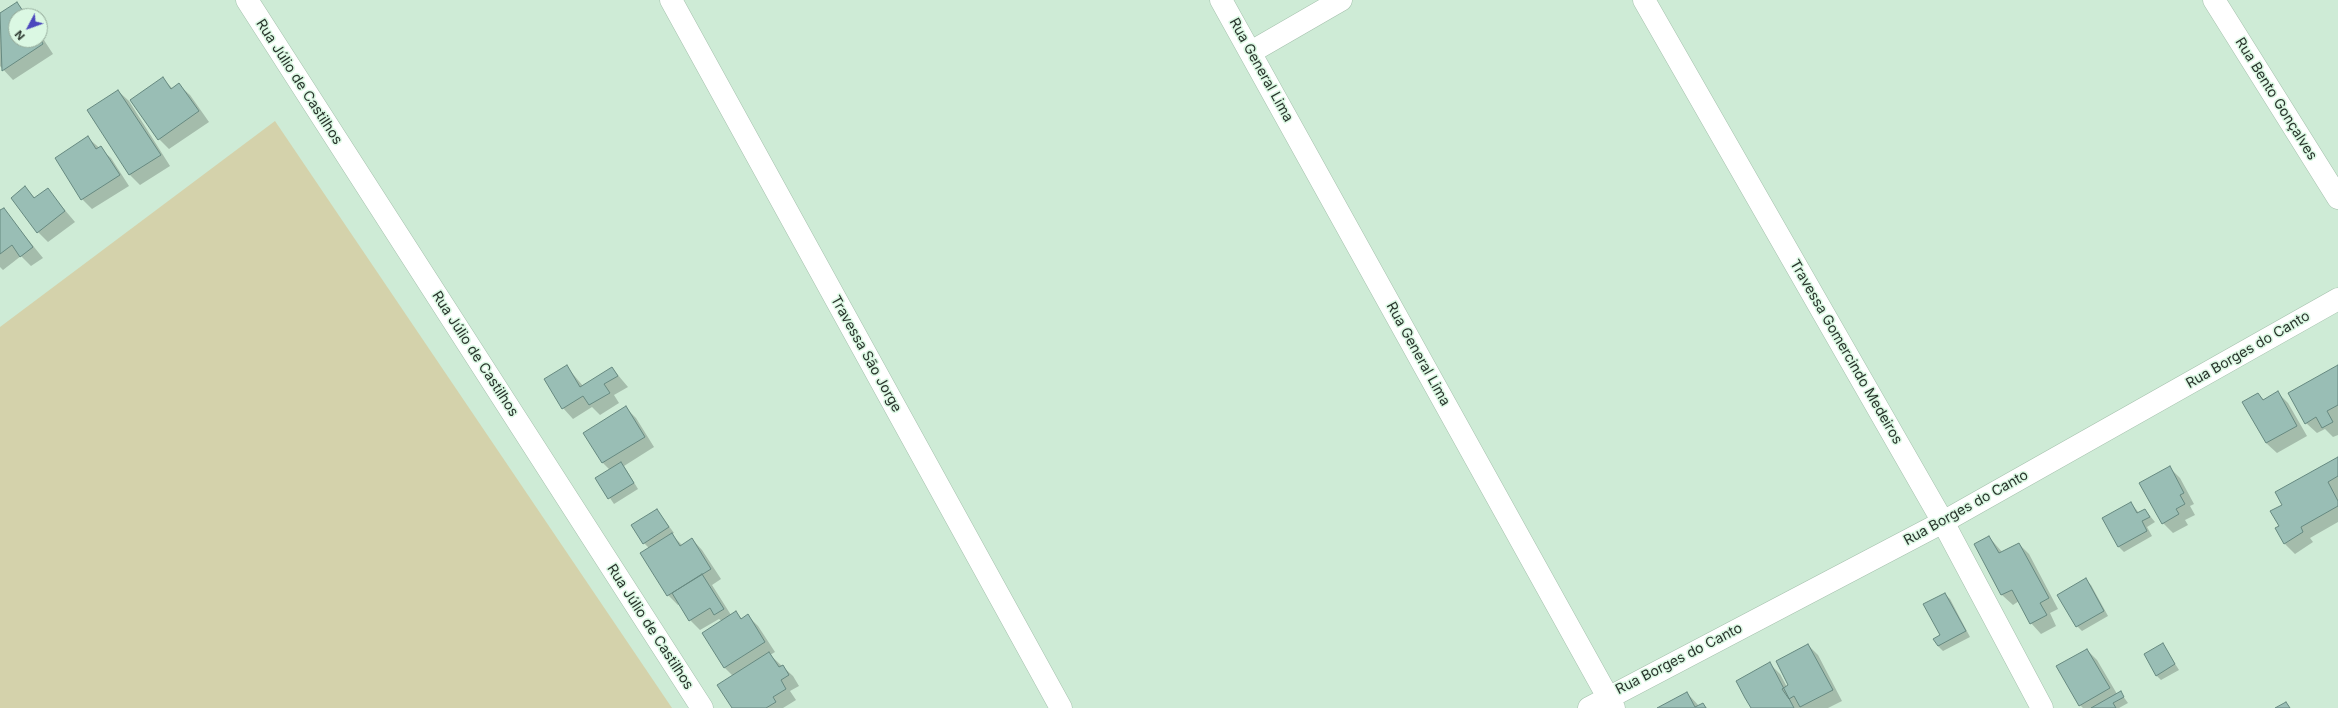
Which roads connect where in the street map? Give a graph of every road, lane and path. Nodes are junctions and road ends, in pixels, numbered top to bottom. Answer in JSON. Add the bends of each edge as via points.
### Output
{"nodes":[{"id":1,"x":247,"y":0,"type":"edge"},
{"id":2,"x":671,"y":0,"type":"edge"},
{"id":3,"x":1221,"y":0,"type":"edge"},
{"id":4,"x":1341,"y":0,"type":"edge"},
{"id":5,"x":1644,"y":0,"type":"edge"},
{"id":6,"x":2214,"y":0,"type":"edge"},
{"id":7,"x":1252,"y":52,"type":"junction"},
{"id":8,"x":2338,"y":198,"type":"edge"},
{"id":9,"x":2338,"y":299,"type":"edge"},
{"id":10,"x":1943,"y":522,"type":"junction"},
{"id":11,"x":1611,"y":702,"type":"edge"},
{"id":12,"x":702,"y":708,"type":"edge"},
{"id":13,"x":1061,"y":708,"type":"edge"},
{"id":14,"x":1589,"y":708,"type":"edge"},
{"id":15,"x":2042,"y":708,"type":"edge"}],
"edges":[{"from":1,"to":12,"type":"street","name":"Rua Júlio de Castilhos"},
{"from":2,"to":13,"type":"street","name":"Travessa São Jorge"},
{"from":3,"to":7,"type":"street","name":"Rua General Lima"},
{"from":4,"to":7,"type":"street"},
{"from":5,"to":10,"type":"street","name":"Travessa Gomercindo Medeiros"},
{"from":6,"to":8,"type":"street","name":"Rua Bento Gonçalves"},
{"from":7,"to":11,"type":"street","name":"Rua General Lima"},
{"from":9,"to":10,"type":"street","name":"Rua Borges do Canto"},
{"from":10,"to":11,"type":"street","name":"Rua Borges do Canto"},
{"from":10,"to":15,"type":"street","name":"Travessa Gomercindo Medeiros"},
{"from":11,"to":14,"type":"street","name":"Rua Borges do Canto"}]}
